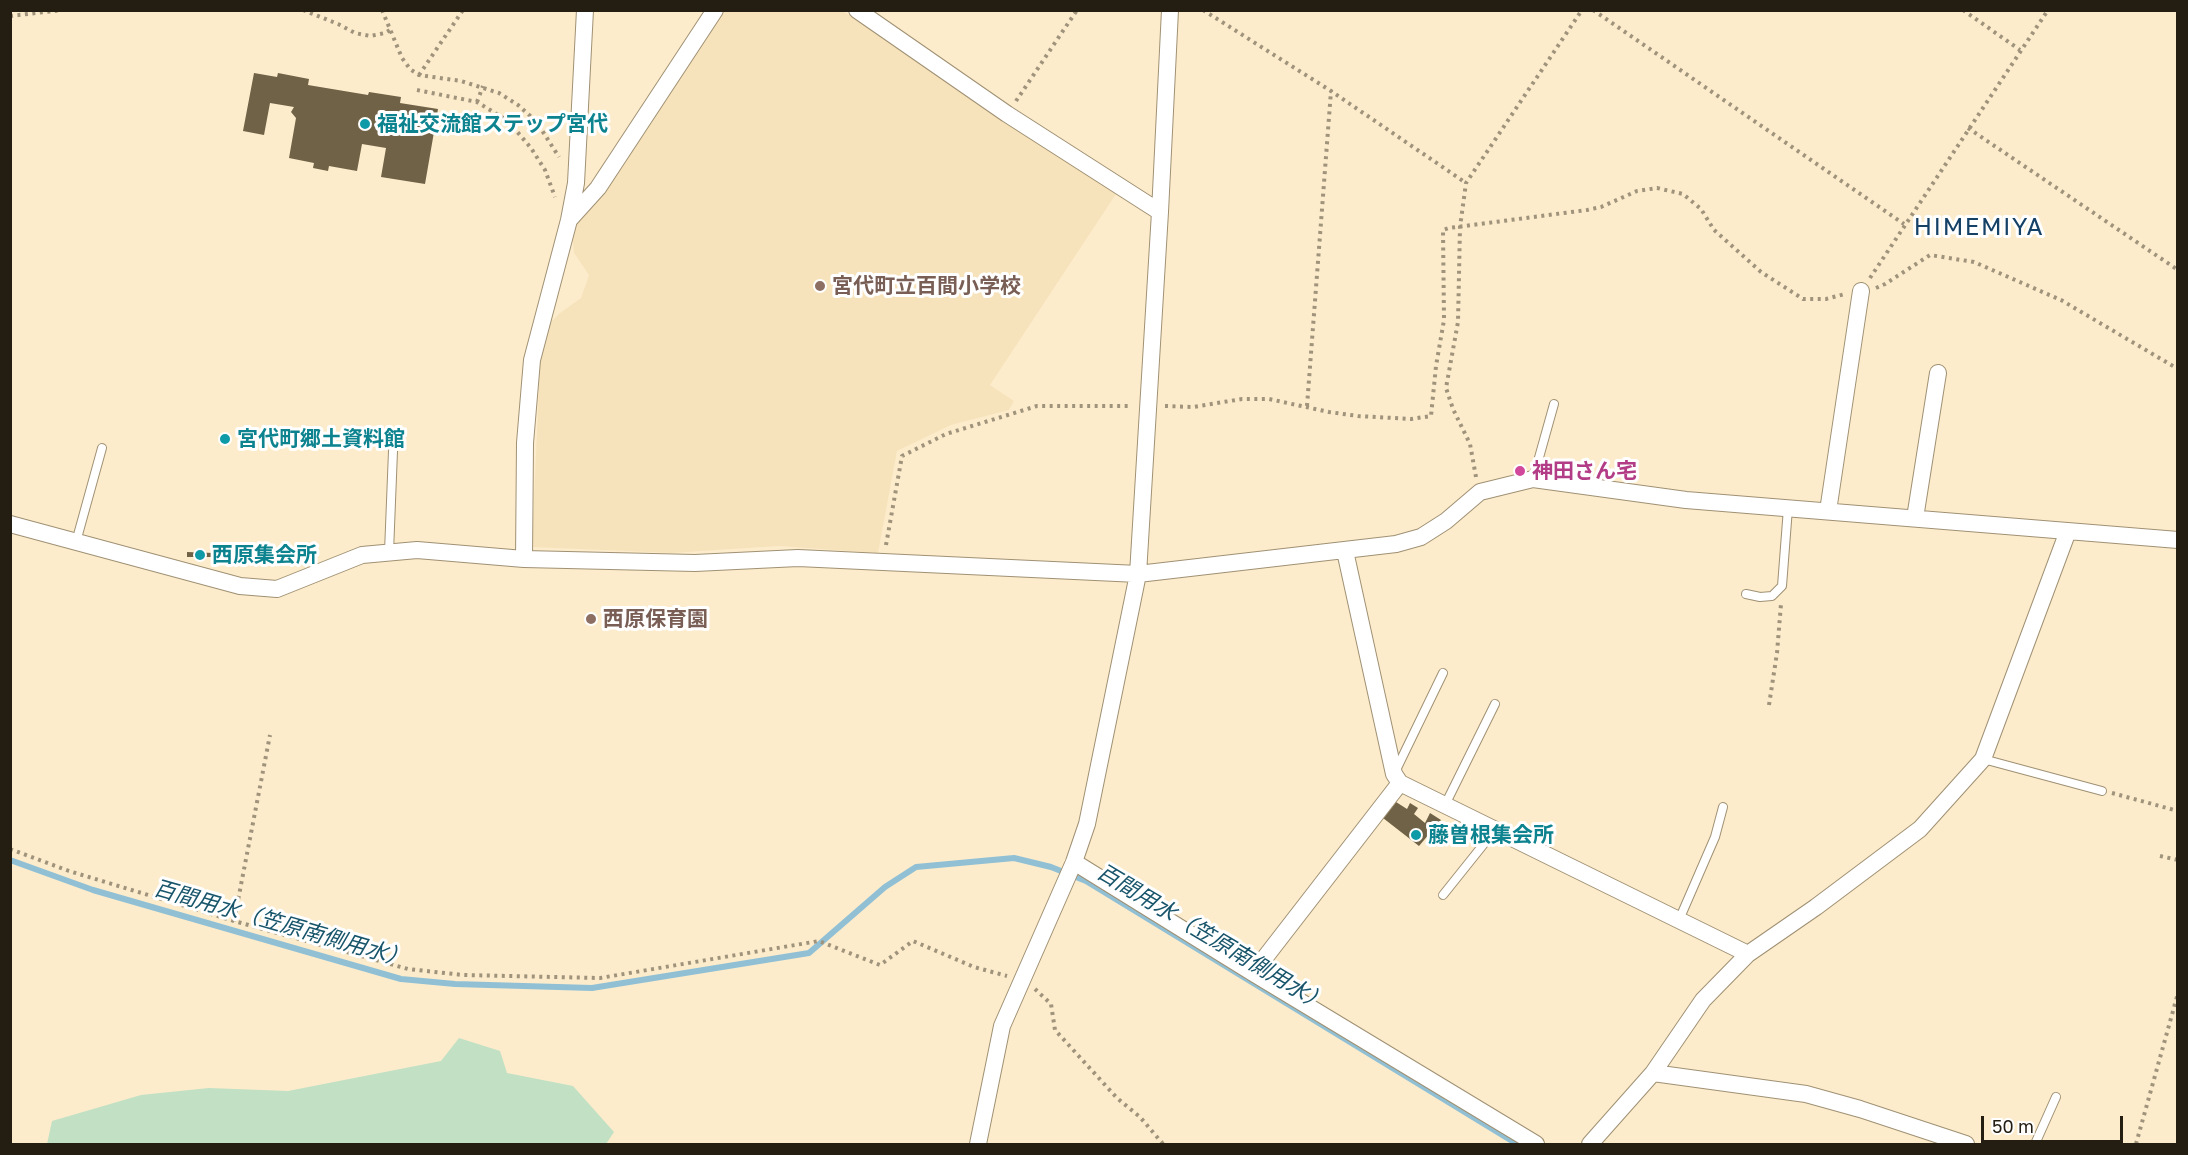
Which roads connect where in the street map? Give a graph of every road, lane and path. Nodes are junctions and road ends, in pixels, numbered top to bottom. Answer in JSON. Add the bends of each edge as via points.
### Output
{"nodes":[{"id":1,"x":63,"y":10,"type":"edge"},
{"id":2,"x":303,"y":10,"type":"edge"},
{"id":3,"x":382,"y":10,"type":"edge"},
{"id":4,"x":463,"y":10,"type":"edge"},
{"id":5,"x":585,"y":10,"type":"edge"},
{"id":6,"x":715,"y":10,"type":"edge"},
{"id":7,"x":857,"y":10,"type":"edge"},
{"id":8,"x":1077,"y":10,"type":"edge"},
{"id":9,"x":1170,"y":10,"type":"edge"},
{"id":10,"x":1203,"y":10,"type":"edge"},
{"id":11,"x":1582,"y":10,"type":"edge"},
{"id":12,"x":1593,"y":10,"type":"edge"},
{"id":13,"x":1963,"y":10,"type":"edge"},
{"id":14,"x":2048,"y":10,"type":"edge"},
{"id":15,"x":10,"y":16,"type":"edge"},
{"id":16,"x":390,"y":30,"type":"junction"},
{"id":17,"x":2020,"y":50,"type":"junction"},
{"id":18,"x":419,"y":75,"type":"junction"},
{"id":19,"x":483,"y":86,"type":"junction"},
{"id":20,"x":417,"y":90,"type":"dead end"},
{"id":21,"x":1330,"y":91,"type":"junction"},
{"id":22,"x":477,"y":102,"type":"junction"},
{"id":23,"x":1007,"y":114,"type":"junction"},
{"id":24,"x":1968,"y":128,"type":"junction"},
{"id":25,"x":576,"y":183,"type":"junction"},
{"id":26,"x":1466,"y":183,"type":"junction"},
{"id":27,"x":1160,"y":212,"type":"junction"},
{"id":28,"x":569,"y":220,"type":"junction"},
{"id":29,"x":1904,"y":224,"type":"junction"},
{"id":30,"x":1460,"y":227,"type":"junction"},
{"id":31,"x":2178,"y":270,"type":"edge"},
{"id":32,"x":1861,"y":291,"type":"junction"},
{"id":33,"x":2178,"y":369,"type":"edge"},
{"id":34,"x":1938,"y":373,"type":"dead end"},
{"id":35,"x":1554,"y":404,"type":"dead end"},
{"id":36,"x":1147,"y":406,"type":"junction"},
{"id":37,"x":1307,"y":406,"type":"junction"},
{"id":38,"x":102,"y":448,"type":"dead end"},
{"id":39,"x":393,"y":451,"type":"dead end"},
{"id":40,"x":1533,"y":479,"type":"junction"},
{"id":41,"x":1480,"y":492,"type":"junction"},
{"id":42,"x":1788,"y":508,"type":"junction"},
{"id":43,"x":1828,"y":512,"type":"junction"},
{"id":44,"x":1915,"y":518,"type":"junction"},
{"id":45,"x":10,"y":524,"type":"edge"},
{"id":46,"x":2068,"y":531,"type":"junction"},
{"id":47,"x":2178,"y":540,"type":"edge"},
{"id":48,"x":76,"y":542,"type":"junction"},
{"id":49,"x":389,"y":552,"type":"junction"},
{"id":50,"x":1345,"y":552,"type":"junction"},
{"id":51,"x":524,"y":559,"type":"junction"},
{"id":52,"x":883,"y":562,"type":"junction"},
{"id":53,"x":1138,"y":574,"type":"junction"},
{"id":54,"x":1782,"y":586,"type":"junction"},
{"id":55,"x":1746,"y":594,"type":"dead end"},
{"id":56,"x":1443,"y":673,"type":"dead end"},
{"id":57,"x":1495,"y":704,"type":"dead end"},
{"id":58,"x":1769,"y":705,"type":"dead end"},
{"id":59,"x":270,"y":735,"type":"dead end"},
{"id":60,"x":1983,"y":759,"type":"junction"},
{"id":61,"x":1397,"y":779,"type":"junction"},
{"id":62,"x":2102,"y":791,"type":"joint"},
{"id":63,"x":1446,"y":805,"type":"junction"},
{"id":64,"x":1723,"y":807,"type":"dead end"},
{"id":65,"x":2178,"y":811,"type":"edge"},
{"id":66,"x":1495,"y":830,"type":"junction"},
{"id":67,"x":10,"y":849,"type":"edge"},
{"id":68,"x":2160,"y":856,"type":"dead end"},
{"id":69,"x":2178,"y":860,"type":"edge"},
{"id":70,"x":1074,"y":862,"type":"junction"},
{"id":71,"x":1443,"y":896,"type":"dead end"},
{"id":72,"x":1679,"y":920,"type":"junction"},
{"id":73,"x":234,"y":921,"type":"junction"},
{"id":74,"x":1748,"y":954,"type":"junction"},
{"id":75,"x":1252,"y":973,"type":"junction"},
{"id":76,"x":1023,"y":980,"type":"junction"},
{"id":77,"x":2178,"y":993,"type":"edge"},
{"id":78,"x":1653,"y":1073,"type":"junction"},
{"id":79,"x":2056,"y":1097,"type":"dead end"},
{"id":80,"x":978,"y":1144,"type":"edge"},
{"id":81,"x":1163,"y":1144,"type":"edge"},
{"id":82,"x":1536,"y":1144,"type":"edge"},
{"id":83,"x":1590,"y":1144,"type":"edge"},
{"id":84,"x":1966,"y":1144,"type":"edge"},
{"id":85,"x":2035,"y":1144,"type":"edge"},
{"id":86,"x":2136,"y":1144,"type":"edge"}],
"edges":[{"from":1,"to":15,"type":"path"},
{"from":2,"to":16,"type":"path","via":[[355,33],[370,36]]},
{"from":3,"to":16,"type":"path"},
{"from":4,"to":18,"type":"path"},
{"from":5,"to":25,"type":"street"},
{"from":6,"to":28,"type":"street","via":[[598,188]]},
{"from":7,"to":23,"type":"street"},
{"from":8,"to":23,"type":"path"},
{"from":9,"to":27,"type":"street"},
{"from":10,"to":21,"type":"path"},
{"from":11,"to":26,"type":"path"},
{"from":12,"to":29,"type":"path"},
{"from":13,"to":17,"type":"path"},
{"from":14,"to":17,"type":"path"},
{"from":16,"to":18,"type":"path","via":[[402,58]]},
{"from":17,"to":24,"type":"path"},
{"from":18,"to":19,"type":"path"},
{"from":19,"to":22,"type":"path"},
{"from":19,"to":25,"type":"path","via":[[509,99],[536,122]]},
{"from":20,"to":22,"type":"path"},
{"from":21,"to":26,"type":"path"},
{"from":21,"to":37,"type":"path"},
{"from":22,"to":28,"type":"path","via":[[520,133],[545,170]]},
{"from":23,"to":27,"type":"street"},
{"from":24,"to":29,"type":"path"},
{"from":24,"to":31,"type":"path"},
{"from":25,"to":28,"type":"street"},
{"from":26,"to":30,"type":"path"},
{"from":27,"to":36,"type":"street"},
{"from":28,"to":51,"type":"street","via":[[532,360],[525,443]]},
{"from":29,"to":32,"type":"path"},
{"from":30,"to":32,"type":"path","via":[[1587,210],[1637,191],[1657,188],[1683,194],[1701,209],[1714,230],[1761,272],[1803,298]]},
{"from":30,"to":37,"type":"path","via":[[1443,231],[1444,320],[1431,416],[1358,416]]},
{"from":30,"to":41,"type":"path","via":[[1458,321],[1446,388],[1470,444]]},
{"from":32,"to":33,"type":"path","via":[[1885,284],[1930,255],[1974,262],[2061,300]]},
{"from":32,"to":43,"type":"street"},
{"from":34,"to":44,"type":"street"},
{"from":35,"to":40,"type":"lane"},
{"from":36,"to":37,"type":"path","via":[[1193,407],[1242,399]]},
{"from":36,"to":52,"type":"path","via":[[1037,406],[946,434],[902,456]]},
{"from":36,"to":53,"type":"street"},
{"from":38,"to":48,"type":"lane"},
{"from":39,"to":49,"type":"lane"},
{"from":40,"to":41,"type":"street"},
{"from":40,"to":42,"type":"street","via":[[1686,500]]},
{"from":41,"to":50,"type":"street","via":[[1421,537]]},
{"from":42,"to":43,"type":"street"},
{"from":42,"to":54,"type":"lane"},
{"from":43,"to":44,"type":"street"},
{"from":44,"to":46,"type":"street"},
{"from":45,"to":48,"type":"street"},
{"from":46,"to":47,"type":"street"},
{"from":46,"to":60,"type":"street"},
{"from":48,"to":49,"type":"street","via":[[240,586],[277,589],[362,555]]},
{"from":49,"to":51,"type":"street","via":[[417,550]]},
{"from":50,"to":53,"type":"street"},
{"from":50,"to":61,"type":"street"},
{"from":51,"to":52,"type":"street","via":[[694,563],[798,558]]},
{"from":52,"to":53,"type":"street"},
{"from":53,"to":70,"type":"street","via":[[1087,824]]},
{"from":54,"to":55,"type":"lane","via":[[1772,596]]},
{"from":54,"to":58,"type":"path"},
{"from":56,"to":61,"type":"lane"},
{"from":57,"to":63,"type":"lane"},
{"from":59,"to":73,"type":"path"},
{"from":60,"to":62,"type":"lane"},
{"from":60,"to":74,"type":"street","via":[[1920,829]]},
{"from":61,"to":63,"type":"street"},
{"from":61,"to":75,"type":"street"},
{"from":62,"to":65,"type":"path"},
{"from":63,"to":66,"type":"street"},
{"from":64,"to":72,"type":"lane","via":[[1715,837]]},
{"from":66,"to":71,"type":"lane"},
{"from":66,"to":72,"type":"street"},
{"from":67,"to":73,"type":"path"},
{"from":68,"to":69,"type":"path"},
{"from":70,"to":75,"type":"street"},
{"from":70,"to":76,"type":"street"},
{"from":72,"to":74,"type":"street"},
{"from":73,"to":76,"type":"path","via":[[408,969],[463,975],[600,978],[819,942],[880,965],[913,941],[974,967]]},
{"from":74,"to":78,"type":"street","via":[[1703,1000]]},
{"from":75,"to":82,"type":"street"},
{"from":76,"to":80,"type":"street","via":[[1002,1026]]},
{"from":76,"to":81,"type":"path","via":[[1051,1004],[1055,1030]]},
{"from":77,"to":86,"type":"path"},
{"from":78,"to":83,"type":"street"},
{"from":78,"to":84,"type":"street","via":[[1806,1094]]},
{"from":79,"to":85,"type":"lane"}]}
